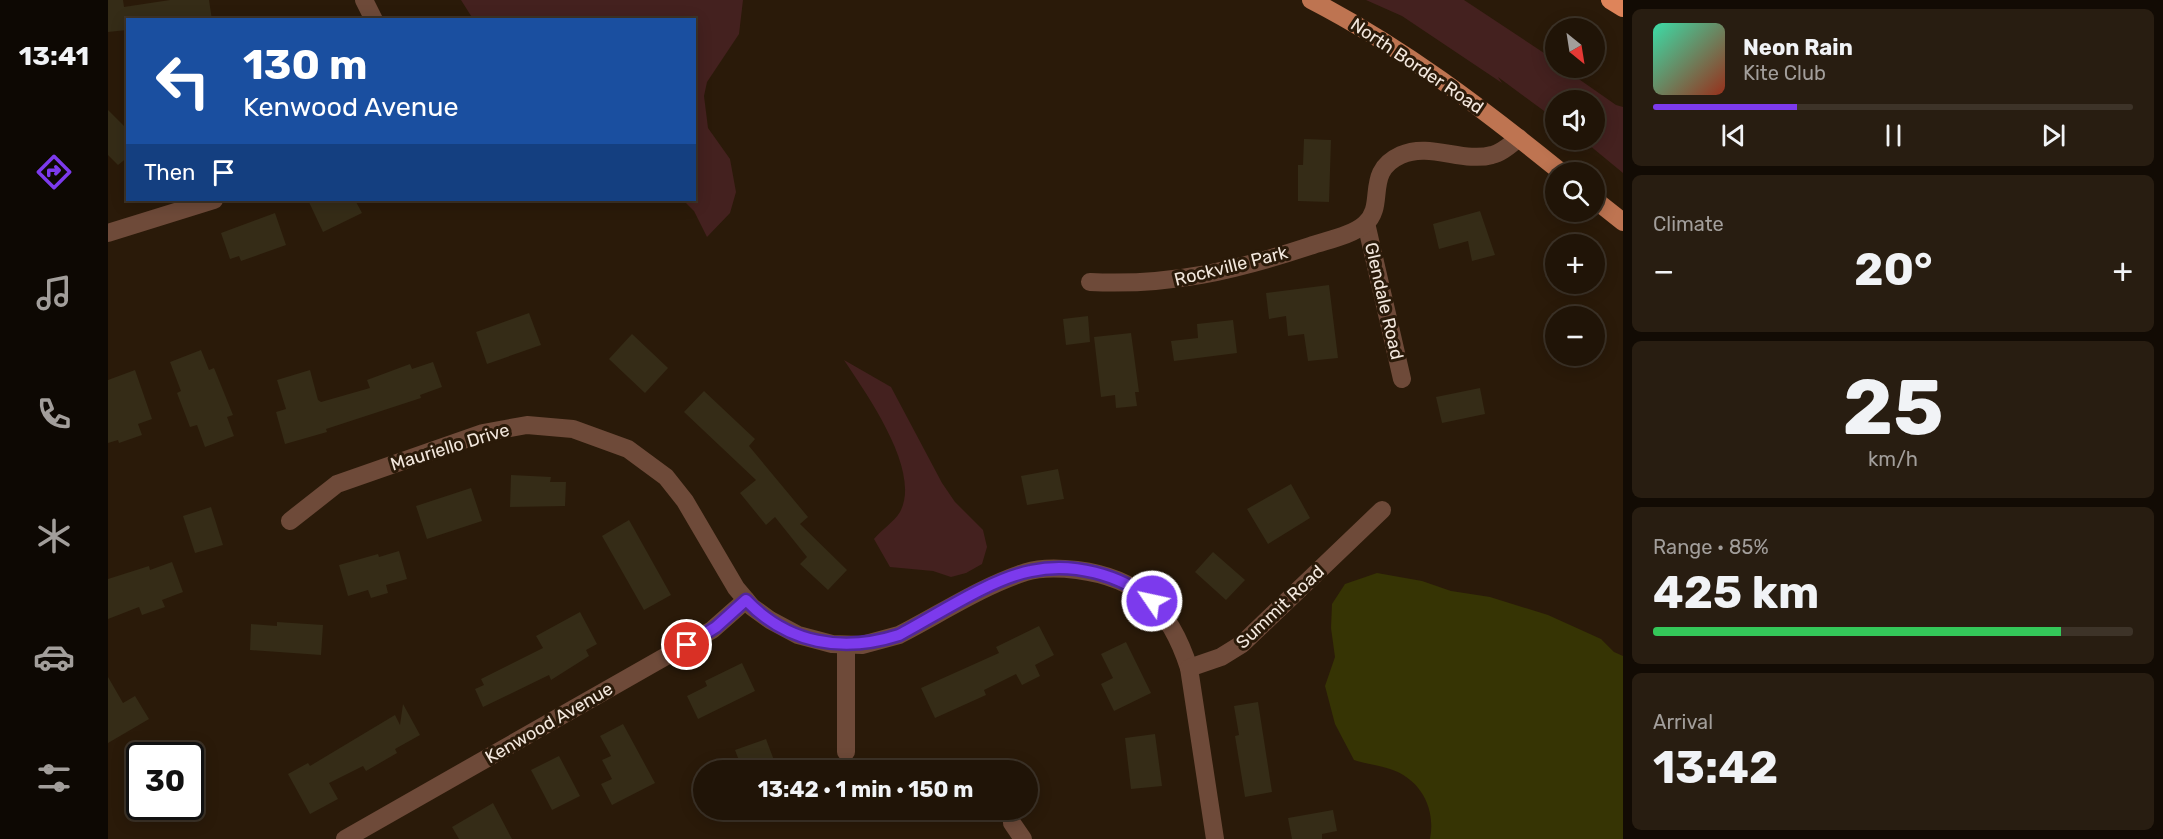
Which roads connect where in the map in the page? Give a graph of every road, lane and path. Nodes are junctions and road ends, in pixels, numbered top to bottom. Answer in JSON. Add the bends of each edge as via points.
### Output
{"nodes":[{"id":1,"x":364,"y":0,"type":"edge"},
{"id":2,"x":1311,"y":0,"type":"edge"},
{"id":3,"x":1610,"y":0,"type":"edge"},
{"id":4,"x":1623,"y":8,"type":"edge"},
{"id":5,"x":373,"y":18,"type":"edge"},
{"id":6,"x":1519,"y":138,"type":"junction"},
{"id":7,"x":1549,"y":162,"type":"edge"},
{"id":8,"x":211,"y":201,"type":"edge"},
{"id":9,"x":1605,"y":208,"type":"edge"},
{"id":10,"x":1623,"y":222,"type":"edge"},
{"id":11,"x":1366,"y":223,"type":"junction"},
{"id":12,"x":108,"y":233,"type":"edge"},
{"id":13,"x":1090,"y":282,"type":"dead end"},
{"id":14,"x":1402,"y":379,"type":"dead end"},
{"id":15,"x":1382,"y":510,"type":"dead end"},
{"id":16,"x":290,"y":521,"type":"dead end"},
{"id":17,"x":746,"y":600,"type":"junction"},
{"id":18,"x":846,"y":646,"type":"junction"},
{"id":19,"x":1189,"y":668,"type":"junction"},
{"id":20,"x":846,"y":752,"type":"dead end"},
{"id":21,"x":1012,"y":823,"type":"dead end"},
{"id":22,"x":345,"y":839,"type":"edge"},
{"id":23,"x":1023,"y":839,"type":"edge"},
{"id":24,"x":1215,"y":839,"type":"edge"}],
"edges":[{"from":1,"to":5,"type":"street"},
{"from":2,"to":6,"type":"main road","name":"North Border Road","via":[[1399,50]]},
{"from":3,"to":4,"type":"highway"},
{"from":6,"to":7,"type":"main road","name":"North Border Road"},
{"from":6,"to":11,"type":"street","via":[[1488,156],[1412,152],[1396,157],[1379,176]]},
{"from":8,"to":12,"type":"street"},
{"from":9,"to":10,"type":"main road"},
{"from":11,"to":13,"type":"street","name":"Rockville Park","via":[[1313,245],[1213,273],[1141,284]]},
{"from":11,"to":14,"type":"street","name":"Glendale Road"},
{"from":15,"to":19,"type":"street","name":"Summit Road","via":[[1242,644],[1221,657]]},
{"from":16,"to":17,"type":"street","name":"Mauriello Drive","via":[[337,483],[483,433],[527,425],[573,429],[628,450],[666,477]]},
{"from":17,"to":18,"type":"street","name":"Mauriello Drive","via":[[770,620],[798,635]]},
{"from":17,"to":22,"type":"street","name":"Kenwood Avenue","via":[[712,630]]},
{"from":18,"to":19,"type":"street","name":"Mauriello Drive","via":[[899,635],[1029,571],[1066,568],[1115,578],[1142,592],[1172,625]]},
{"from":18,"to":20,"type":"street"},
{"from":19,"to":24,"type":"street"},
{"from":21,"to":23,"type":"street"}]}
